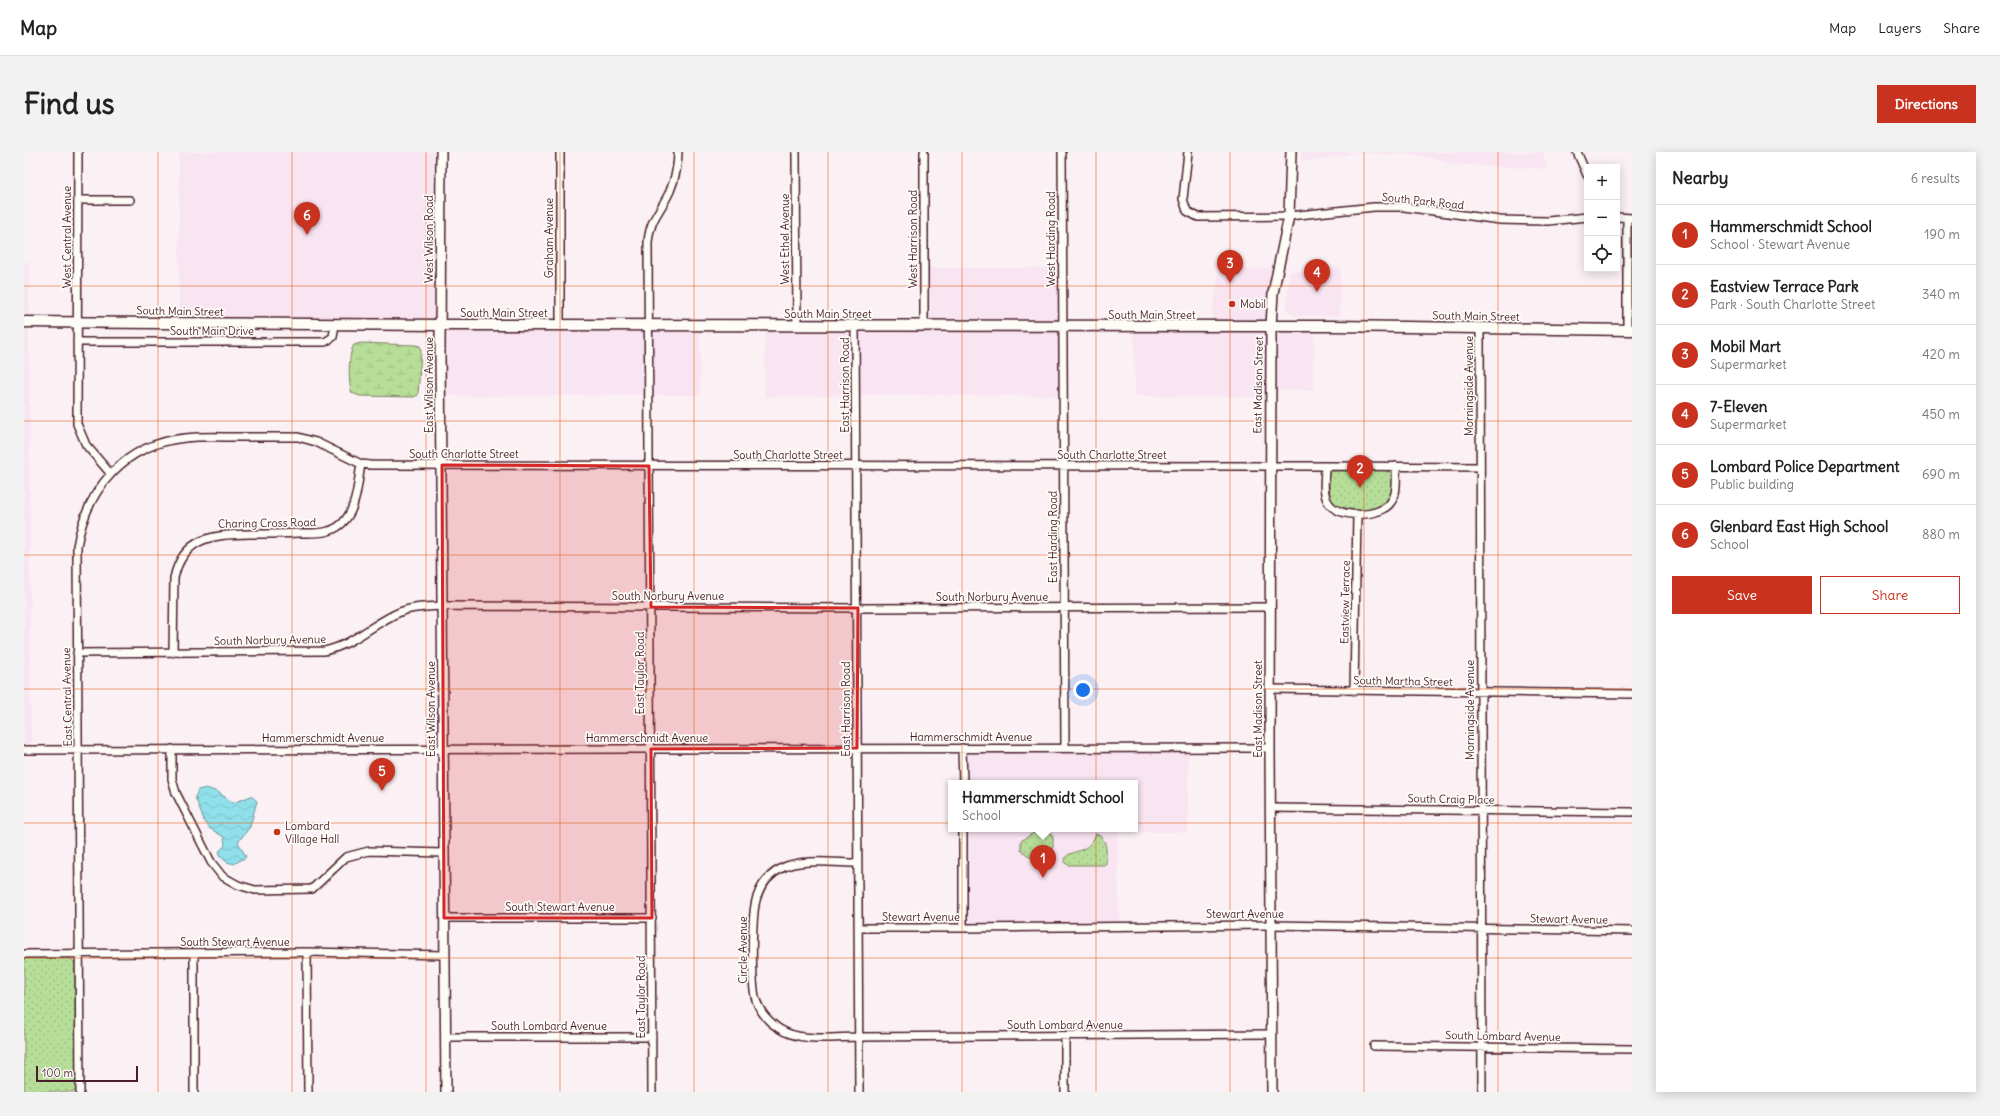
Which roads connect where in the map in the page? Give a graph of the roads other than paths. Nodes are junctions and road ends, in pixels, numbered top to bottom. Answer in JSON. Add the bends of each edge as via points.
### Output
{"nodes":[{"id":1,"x":78,"y":152,"type":"edge"},
{"id":2,"x":441,"y":152,"type":"edge"},
{"id":3,"x":560,"y":152,"type":"edge"},
{"id":4,"x":678,"y":152,"type":"edge"},
{"id":5,"x":796,"y":152,"type":"edge"},
{"id":6,"x":924,"y":152,"type":"edge"},
{"id":7,"x":1062,"y":152,"type":"edge"},
{"id":8,"x":1188,"y":152,"type":"edge"},
{"id":9,"x":1291,"y":152,"type":"edge"},
{"id":10,"x":1577,"y":152,"type":"edge"},
{"id":11,"x":1584,"y":168,"type":"edge"},
{"id":12,"x":78,"y":200,"type":"junction"},
{"id":13,"x":130,"y":200,"type":"dead end"},
{"id":14,"x":1290,"y":216,"type":"junction"},
{"id":15,"x":1584,"y":217,"type":"edge"},
{"id":16,"x":1629,"y":218,"type":"edge"},
{"id":17,"x":24,"y":322,"type":"edge"},
{"id":18,"x":78,"y":322,"type":"junction"},
{"id":19,"x":335,"y":324,"type":"junction"},
{"id":20,"x":441,"y":325,"type":"junction"},
{"id":21,"x":560,"y":325,"type":"junction"},
{"id":22,"x":649,"y":325,"type":"junction"},
{"id":23,"x":797,"y":326,"type":"junction"},
{"id":24,"x":855,"y":326,"type":"junction"},
{"id":25,"x":924,"y":326,"type":"junction"},
{"id":26,"x":1271,"y":326,"type":"junction"},
{"id":27,"x":1063,"y":327,"type":"junction"},
{"id":28,"x":1480,"y":328,"type":"junction"},
{"id":29,"x":1630,"y":330,"type":"edge"},
{"id":30,"x":76,"y":342,"type":"junction"},
{"id":31,"x":362,"y":464,"type":"junction"},
{"id":32,"x":442,"y":465,"type":"junction"},
{"id":33,"x":649,"y":466,"type":"junction"},
{"id":34,"x":856,"y":466,"type":"junction"},
{"id":35,"x":1064,"y":466,"type":"junction"},
{"id":36,"x":1270,"y":466,"type":"junction"},
{"id":37,"x":1325,"y":466,"type":"junction"},
{"id":38,"x":1396,"y":466,"type":"junction"},
{"id":39,"x":1480,"y":467,"type":"junction"},
{"id":40,"x":110,"y":473,"type":"junction"},
{"id":41,"x":1357,"y":514,"type":"junction"},
{"id":42,"x":443,"y":606,"type":"junction"},
{"id":43,"x":1270,"y":606,"type":"junction"},
{"id":44,"x":651,"y":607,"type":"junction"},
{"id":45,"x":858,"y":608,"type":"junction"},
{"id":46,"x":1064,"y":608,"type":"junction"},
{"id":47,"x":173,"y":652,"type":"junction"},
{"id":48,"x":77,"y":653,"type":"junction"},
{"id":49,"x":1270,"y":689,"type":"junction"},
{"id":50,"x":1354,"y":691,"type":"junction"},
{"id":51,"x":1481,"y":693,"type":"junction"},
{"id":52,"x":1632,"y":694,"type":"edge"},
{"id":53,"x":857,"y":748,"type":"junction"},
{"id":54,"x":962,"y":748,"type":"junction"},
{"id":55,"x":1064,"y":748,"type":"junction"},
{"id":56,"x":1270,"y":748,"type":"junction"},
{"id":57,"x":172,"y":749,"type":"junction"},
{"id":58,"x":443,"y":749,"type":"junction"},
{"id":59,"x":651,"y":749,"type":"junction"},
{"id":60,"x":24,"y":750,"type":"edge"},
{"id":61,"x":78,"y":750,"type":"junction"},
{"id":62,"x":962,"y":780,"type":"edge"},
{"id":63,"x":1270,"y":808,"type":"junction"},
{"id":64,"x":1482,"y":811,"type":"junction"},
{"id":65,"x":1632,"y":812,"type":"edge"},
{"id":66,"x":963,"y":832,"type":"edge"},
{"id":67,"x":444,"y":853,"type":"junction"},
{"id":68,"x":857,"y":863,"type":"junction"},
{"id":69,"x":444,"y":918,"type":"junction"},
{"id":70,"x":652,"y":918,"type":"junction"},
{"id":71,"x":1271,"y":925,"type":"junction"},
{"id":72,"x":858,"y":928,"type":"junction"},
{"id":73,"x":963,"y":928,"type":"junction"},
{"id":74,"x":1482,"y":928,"type":"junction"},
{"id":75,"x":1632,"y":931,"type":"edge"},
{"id":76,"x":307,"y":952,"type":"junction"},
{"id":77,"x":194,"y":953,"type":"junction"},
{"id":78,"x":24,"y":954,"type":"edge"},
{"id":79,"x":80,"y":954,"type":"junction"},
{"id":80,"x":445,"y":955,"type":"junction"},
{"id":81,"x":1271,"y":1034,"type":"junction"},
{"id":82,"x":1065,"y":1036,"type":"junction"},
{"id":83,"x":446,"y":1037,"type":"junction"},
{"id":84,"x":652,"y":1037,"type":"junction"},
{"id":85,"x":859,"y":1037,"type":"junction"},
{"id":86,"x":1374,"y":1046,"type":"dead end"},
{"id":87,"x":1482,"y":1046,"type":"junction"},
{"id":88,"x":1632,"y":1049,"type":"edge"},
{"id":89,"x":80,"y":1092,"type":"edge"},
{"id":90,"x":194,"y":1092,"type":"edge"},
{"id":91,"x":308,"y":1092,"type":"edge"},
{"id":92,"x":446,"y":1092,"type":"edge"},
{"id":93,"x":652,"y":1092,"type":"edge"},
{"id":94,"x":859,"y":1092,"type":"edge"},
{"id":95,"x":1065,"y":1092,"type":"edge"},
{"id":96,"x":1272,"y":1092,"type":"edge"},
{"id":97,"x":1482,"y":1092,"type":"edge"}],
"edges":[{"from":1,"to":12,"type":"street","name":"West Central Avenue"},
{"from":2,"to":20,"type":"street","name":"West Wilson Road"},
{"from":3,"to":21,"type":"street","name":"Graham Avenue"},
{"from":4,"to":22,"type":"street","name":"East Taylor Road","via":[[671,188],[656,213],[650,230]]},
{"from":5,"to":23,"type":"street","name":"West Ethel Avenue"},
{"from":6,"to":25,"type":"street","name":"West Harrison Road"},
{"from":7,"to":27,"type":"street","name":"West Harding Road"},
{"from":8,"to":14,"type":"street","name":"South Park Road","via":[[1183,198],[1187,211],[1198,217]]},
{"from":9,"to":14,"type":"street","name":"East Madison Street"},
{"from":10,"to":11,"type":"street"},
{"from":12,"to":13,"type":"street"},
{"from":12,"to":18,"type":"street","name":"West Central Avenue"},
{"from":14,"to":15,"type":"street","name":"South Park Road","via":[[1381,206],[1500,220],[1548,221]]},
{"from":14,"to":26,"type":"street","name":"East Madison Street","via":[[1273,293]]},
{"from":16,"to":29,"type":"street"},
{"from":17,"to":18,"type":"main road","name":"South Main Street"},
{"from":18,"to":19,"type":"main road","name":"South Main Street"},
{"from":18,"to":30,"type":"street"},
{"from":19,"to":20,"type":"main road","name":"South Main Street"},
{"from":19,"to":30,"type":"street","name":"South Main Drive","via":[[333,337],[325,342]]},
{"from":20,"to":21,"type":"main road","name":"South Main Street"},
{"from":20,"to":32,"type":"street","name":"East Wilson Avenue"},
{"from":21,"to":22,"type":"main road","name":"South Main Street"},
{"from":22,"to":23,"type":"main road","name":"South Main Street"},
{"from":22,"to":33,"type":"street","name":"East Taylor Road"},
{"from":23,"to":24,"type":"main road","name":"South Main Street"},
{"from":24,"to":25,"type":"main road","name":"South Main Street"},
{"from":24,"to":34,"type":"street","name":"East Harrison Road"},
{"from":25,"to":27,"type":"main road","name":"South Main Street"},
{"from":26,"to":27,"type":"main road","name":"South Main Street"},
{"from":26,"to":28,"type":"main road","name":"South Main Street"},
{"from":26,"to":36,"type":"street","name":"East Madison Street"},
{"from":27,"to":35,"type":"street","name":"East Harding Road"},
{"from":28,"to":29,"type":"main road","name":"South Main Street"},
{"from":28,"to":39,"type":"street","name":"Morningside Avenue"},
{"from":30,"to":40,"type":"street","via":[[79,431],[86,445]]},
{"from":31,"to":32,"type":"street","name":"South Charlotte Street"},
{"from":31,"to":40,"type":"street","name":"South Charlotte Street","via":[[303,438],[199,437],[154,445],[134,455]]},
{"from":31,"to":47,"type":"street","name":"Charing Cross Road","via":[[350,512],[342,524],[333,530],[314,533],[220,534],[202,540],[188,549],[174,578]]},
{"from":32,"to":33,"type":"street","name":"South Charlotte Street"},
{"from":32,"to":42,"type":"street","name":"East Wilson Avenue"},
{"from":33,"to":34,"type":"street","name":"South Charlotte Street"},
{"from":33,"to":44,"type":"street","name":"East Taylor Road"},
{"from":34,"to":35,"type":"street","name":"South Charlotte Street"},
{"from":34,"to":45,"type":"street","name":"East Harrison Road"},
{"from":35,"to":36,"type":"street","name":"South Charlotte Street"},
{"from":35,"to":46,"type":"street","name":"East Harding Road"},
{"from":36,"to":37,"type":"street","name":"South Charlotte Street"},
{"from":36,"to":43,"type":"street","name":"East Madison Street"},
{"from":37,"to":38,"type":"street","name":"South Charlotte Street"},
{"from":37,"to":41,"type":"street","via":[[1327,502],[1338,511]]},
{"from":38,"to":39,"type":"street","name":"South Charlotte Street"},
{"from":38,"to":41,"type":"street","via":[[1396,490],[1392,502],[1375,513]]},
{"from":39,"to":51,"type":"street","name":"Morningside Avenue"},
{"from":40,"to":48,"type":"street","name":"East Central Avenue","via":[[89,506],[80,529],[76,560]]},
{"from":41,"to":50,"type":"street","name":"Eastview Terrace"},
{"from":42,"to":44,"type":"street","name":"South Norbury Avenue"},
{"from":42,"to":47,"type":"street","name":"South Norbury Avenue","via":[[402,611],[348,643],[324,651]]},
{"from":42,"to":58,"type":"street","name":"East Wilson Avenue"},
{"from":43,"to":46,"type":"street","name":"South Norbury Avenue"},
{"from":43,"to":49,"type":"street","name":"East Madison Street"},
{"from":44,"to":45,"type":"street","name":"South Norbury Avenue"},
{"from":44,"to":59,"type":"street","name":"East Taylor Road"},
{"from":45,"to":46,"type":"street","name":"South Norbury Avenue"},
{"from":45,"to":53,"type":"street","name":"East Harrison Road"},
{"from":46,"to":55,"type":"street","name":"East Harding Road"},
{"from":47,"to":48,"type":"street","name":"South Norbury Avenue"},
{"from":48,"to":61,"type":"street","name":"East Central Avenue"},
{"from":49,"to":50,"type":"street","name":"South Martha Street"},
{"from":49,"to":56,"type":"street","name":"East Madison Street"},
{"from":50,"to":51,"type":"street","name":"South Martha Street"},
{"from":51,"to":52,"type":"street","name":"South Martha Street"},
{"from":51,"to":64,"type":"street","name":"Morningside Avenue"},
{"from":53,"to":54,"type":"street","name":"Hammerschmidt Avenue"},
{"from":53,"to":59,"type":"street","name":"Hammerschmidt Avenue"},
{"from":53,"to":68,"type":"street","name":"East Harrison Road"},
{"from":54,"to":55,"type":"street","name":"Hammerschmidt Avenue"},
{"from":54,"to":62,"type":"street"},
{"from":55,"to":56,"type":"street","name":"Hammerschmidt Avenue"},
{"from":56,"to":63,"type":"street","name":"East Madison Street"},
{"from":57,"to":58,"type":"street","name":"Hammerschmidt Avenue"},
{"from":57,"to":61,"type":"street","name":"Hammerschmidt Avenue"},
{"from":57,"to":67,"type":"street","via":[[173,784],[181,803],[211,862],[222,876],[238,885],[255,890],[312,889],[346,857],[357,853]]},
{"from":58,"to":59,"type":"street","name":"Hammerschmidt Avenue"},
{"from":58,"to":67,"type":"street","name":"East Wilson Avenue"},
{"from":59,"to":70,"type":"street","name":"East Taylor Road"},
{"from":60,"to":61,"type":"street","name":"Hammerschmidt Avenue"},
{"from":61,"to":79,"type":"street","name":"East Central Avenue"},
{"from":63,"to":64,"type":"street","name":"South Craig Place"},
{"from":63,"to":71,"type":"street","name":"East Madison Street"},
{"from":64,"to":65,"type":"street","name":"South Craig Place"},
{"from":64,"to":74,"type":"street","name":"Morningside Avenue"},
{"from":66,"to":73,"type":"street"},
{"from":67,"to":69,"type":"street","name":"East Wilson Avenue"},
{"from":68,"to":72,"type":"street","name":"East Harrison Road"},
{"from":68,"to":85,"type":"street","name":"Circle Avenue","via":[[797,863],[768,878],[759,891],[754,912],[754,985],[760,1009],[768,1020],[782,1030],[802,1037]]},
{"from":69,"to":70,"type":"street","name":"South Stewart Avenue"},
{"from":69,"to":80,"type":"street","name":"East Wilson Avenue"},
{"from":70,"to":84,"type":"street","name":"East Taylor Road"},
{"from":71,"to":73,"type":"street","name":"Stewart Avenue"},
{"from":71,"to":74,"type":"street","name":"Stewart Avenue"},
{"from":71,"to":81,"type":"street","name":"East Madison Street"},
{"from":72,"to":73,"type":"street","name":"Stewart Avenue"},
{"from":72,"to":85,"type":"street","name":"East Harrison Road"},
{"from":74,"to":75,"type":"street","name":"Stewart Avenue"},
{"from":74,"to":87,"type":"street","name":"Morningside Avenue"},
{"from":76,"to":77,"type":"street","name":"South Stewart Avenue"},
{"from":76,"to":80,"type":"street","name":"South Stewart Avenue"},
{"from":76,"to":91,"type":"street"},
{"from":77,"to":79,"type":"street","name":"South Stewart Avenue"},
{"from":77,"to":90,"type":"street"},
{"from":78,"to":79,"type":"street","name":"South Stewart Avenue"},
{"from":79,"to":89,"type":"street","name":"East Central Avenue"},
{"from":80,"to":83,"type":"street","name":"East Wilson Avenue"},
{"from":81,"to":82,"type":"street","name":"South Lombard Avenue"},
{"from":81,"to":96,"type":"street","name":"East Madison Street"},
{"from":82,"to":85,"type":"street","name":"South Lombard Avenue"},
{"from":82,"to":95,"type":"street"},
{"from":83,"to":84,"type":"street","name":"South Lombard Avenue"},
{"from":83,"to":92,"type":"street","name":"East Wilson Avenue"},
{"from":84,"to":93,"type":"street","name":"East Taylor Road"},
{"from":85,"to":94,"type":"street","name":"East Harrison Road"},
{"from":86,"to":87,"type":"street","name":"South Lombard Avenue"},
{"from":87,"to":88,"type":"street","name":"South Lombard Avenue"},
{"from":87,"to":97,"type":"street","name":"Morningside Avenue"}]}
